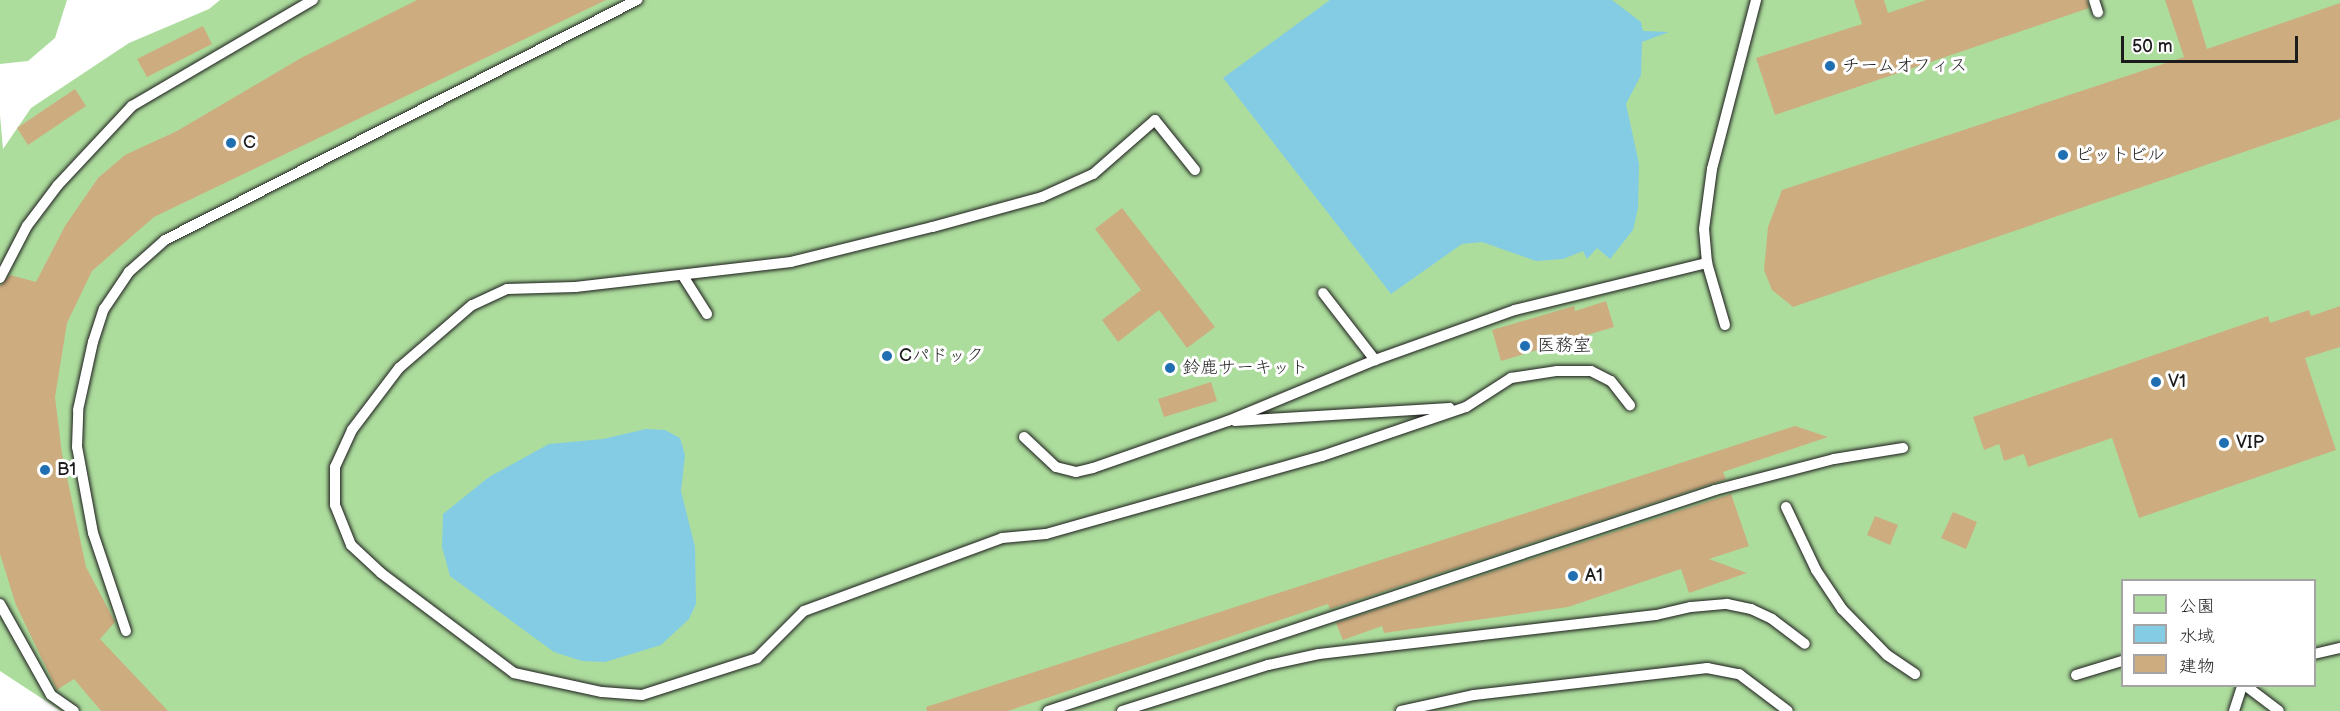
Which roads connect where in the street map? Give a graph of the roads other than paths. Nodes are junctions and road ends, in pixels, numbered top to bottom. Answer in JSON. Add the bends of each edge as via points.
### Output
{"nodes":[{"id":1,"x":313,"y":0,"type":"edge"},
{"id":2,"x":638,"y":0,"type":"edge"},
{"id":3,"x":1756,"y":0,"type":"edge"},
{"id":4,"x":2094,"y":0,"type":"edge"},
{"id":5,"x":2098,"y":12,"type":"dead end"},
{"id":6,"x":1196,"y":170,"type":"dead end"},
{"id":7,"x":1707,"y":263,"type":"junction"},
{"id":8,"x":683,"y":276,"type":"junction"},
{"id":9,"x":0,"y":278,"type":"edge"},
{"id":10,"x":1323,"y":293,"type":"dead end"},
{"id":11,"x":707,"y":314,"type":"dead end"},
{"id":12,"x":1725,"y":325,"type":"dead end"},
{"id":13,"x":1375,"y":360,"type":"junction"},
{"id":14,"x":1630,"y":405,"type":"dead end"},
{"id":15,"x":1466,"y":407,"type":"junction"},
{"id":16,"x":1228,"y":421,"type":"junction"},
{"id":17,"x":1024,"y":437,"type":"dead end"},
{"id":18,"x":1903,"y":448,"type":"dead end"},
{"id":19,"x":1785,"y":507,"type":"dead end"},
{"id":20,"x":0,"y":604,"type":"edge"},
{"id":21,"x":126,"y":631,"type":"dead end"},
{"id":22,"x":1805,"y":644,"type":"dead end"},
{"id":23,"x":2340,"y":648,"type":"edge"},
{"id":24,"x":2316,"y":654,"type":"edge"},
{"id":25,"x":2121,"y":661,"type":"edge"},
{"id":26,"x":1915,"y":674,"type":"dead end"},
{"id":27,"x":2076,"y":675,"type":"dead end"},
{"id":28,"x":2241,"y":687,"type":"edge"},
{"id":29,"x":2261,"y":688,"type":"edge"},
{"id":30,"x":74,"y":711,"type":"edge"},
{"id":31,"x":1048,"y":711,"type":"edge"},
{"id":32,"x":1122,"y":711,"type":"edge"},
{"id":33,"x":1401,"y":711,"type":"edge"},
{"id":34,"x":1788,"y":711,"type":"edge"},
{"id":35,"x":2234,"y":711,"type":"edge"},
{"id":36,"x":2279,"y":711,"type":"edge"}],
"edges":[{"from":1,"to":9,"type":"lane","via":[[132,106],[58,185],[27,226]]},
{"from":2,"to":21,"type":"lane","via":[[165,240],[129,273],[104,309],[93,342],[78,410],[77,447],[93,533]]},
{"from":3,"to":7,"type":"lane","via":[[1712,169],[1704,229]]},
{"from":4,"to":5,"type":"lane"},
{"from":6,"to":8,"type":"lane","via":[[1155,120],[1093,174],[1042,197],[791,262]]},
{"from":7,"to":12,"type":"lane"},
{"from":7,"to":13,"type":"lane","via":[[1546,301]]},
{"from":8,"to":11,"type":"lane"},
{"from":8,"to":15,"type":"lane","via":[[575,287],[507,289],[472,305],[399,368],[352,430],[335,467],[335,505],[351,545],[381,573],[514,673],[602,692],[642,695],[757,658],[804,611],[1002,538],[1057,531],[1322,456]]},
{"from":10,"to":13,"type":"lane"},
{"from":13,"to":16,"type":"lane"},
{"from":14,"to":15,"type":"lane","via":[[1607,378],[1591,371],[1557,371],[1511,378]]},
{"from":15,"to":16,"type":"lane"},
{"from":16,"to":17,"type":"lane","via":[[1076,472],[1056,467]]},
{"from":18,"to":31,"type":"lane","via":[[1834,459],[1715,490]]},
{"from":19,"to":26,"type":"lane","via":[[1816,570],[1842,609],[1887,655]]},
{"from":20,"to":30,"type":"lane","via":[[51,695]]},
{"from":22,"to":32,"type":"lane","via":[[1772,619],[1751,609],[1727,604],[1691,607],[1656,615],[1319,654],[1268,665]]},
{"from":23,"to":24,"type":"lane"},
{"from":25,"to":27,"type":"lane"},
{"from":28,"to":35,"type":"lane"},
{"from":29,"to":36,"type":"lane"},
{"from":33,"to":34,"type":"lane","via":[[1474,695],[1707,668],[1739,674]]}]}
